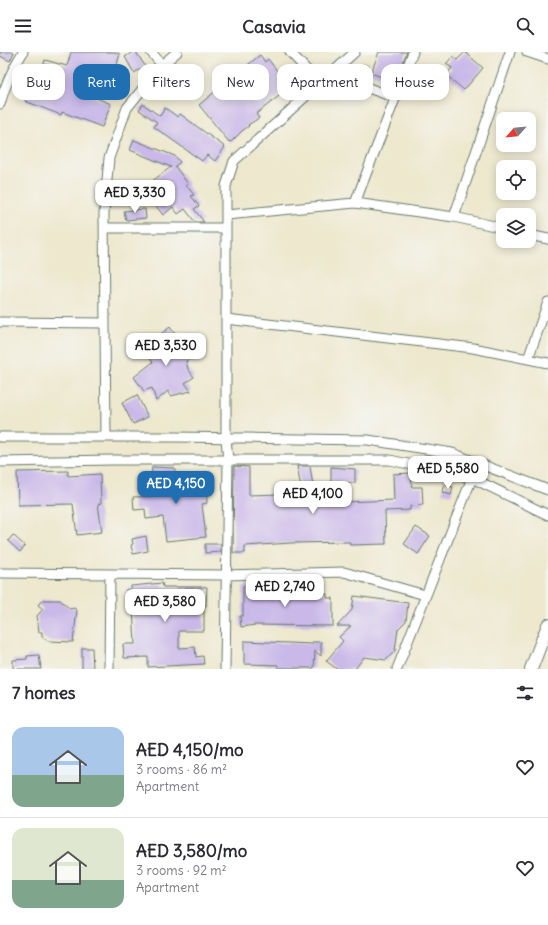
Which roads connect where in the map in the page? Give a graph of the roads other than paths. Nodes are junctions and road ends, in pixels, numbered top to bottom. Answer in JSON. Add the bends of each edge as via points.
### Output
{"nodes":[{"id":1,"x":23,"y":52,"type":"edge"},
{"id":2,"x":151,"y":52,"type":"edge"},
{"id":3,"x":177,"y":52,"type":"edge"},
{"id":4,"x":290,"y":52,"type":"edge"},
{"id":5,"x":355,"y":52,"type":"edge"},
{"id":6,"x":413,"y":52,"type":"edge"},
{"id":7,"x":510,"y":52,"type":"edge"},
{"id":8,"x":527,"y":52,"type":"edge"},
{"id":9,"x":548,"y":59,"type":"edge"},
{"id":10,"x":161,"y":64,"type":"edge"},
{"id":11,"x":163,"y":64,"type":"edge"},
{"id":12,"x":301,"y":64,"type":"edge"},
{"id":13,"x":341,"y":64,"type":"edge"},
{"id":14,"x":409,"y":64,"type":"edge"},
{"id":15,"x":138,"y":94,"type":"edge"},
{"id":16,"x":300,"y":100,"type":"edge"},
{"id":17,"x":395,"y":100,"type":"edge"},
{"id":18,"x":0,"y":104,"type":"edge"},
{"id":19,"x":355,"y":203,"type":"junction"},
{"id":20,"x":226,"y":215,"type":"junction"},
{"id":21,"x":454,"y":217,"type":"junction"},
{"id":22,"x":496,"y":226,"type":"edge"},
{"id":23,"x":104,"y":228,"type":"junction"},
{"id":24,"x":226,"y":228,"type":"junction"},
{"id":25,"x":536,"y":237,"type":"edge"},
{"id":26,"x":548,"y":240,"type":"edge"},
{"id":27,"x":548,"y":302,"type":"edge"},
{"id":28,"x":226,"y":319,"type":"junction"},
{"id":29,"x":0,"y":322,"type":"edge"},
{"id":30,"x":105,"y":323,"type":"junction"},
{"id":31,"x":528,"y":359,"type":"junction"},
{"id":32,"x":548,"y":363,"type":"edge"},
{"id":33,"x":0,"y":436,"type":"edge"},
{"id":34,"x":106,"y":437,"type":"junction"},
{"id":35,"x":226,"y":438,"type":"junction"},
{"id":36,"x":228,"y":461,"type":"junction"},
{"id":37,"x":0,"y":462,"type":"edge"},
{"id":38,"x":472,"y":478,"type":"junction"},
{"id":39,"x":548,"y":490,"type":"edge"},
{"id":40,"x":548,"y":515,"type":"edge"},
{"id":41,"x":0,"y":573,"type":"edge"},
{"id":42,"x":110,"y":574,"type":"junction"},
{"id":43,"x":226,"y":575,"type":"junction"},
{"id":44,"x":426,"y":595,"type":"junction"},
{"id":45,"x":548,"y":625,"type":"edge"},
{"id":46,"x":109,"y":669,"type":"edge"},
{"id":47,"x":225,"y":669,"type":"edge"},
{"id":48,"x":397,"y":669,"type":"edge"},
{"id":49,"x":531,"y":669,"type":"edge"}],
"edges":[{"from":1,"to":18,"type":"street","via":[[15,65]]},
{"from":2,"to":10,"type":"street"},
{"from":3,"to":11,"type":"street"},
{"from":4,"to":12,"type":"street"},
{"from":5,"to":13,"type":"street"},
{"from":6,"to":14,"type":"street"},
{"from":7,"to":21,"type":"street"},
{"from":8,"to":9,"type":"street"},
{"from":15,"to":23,"type":"street","via":[[127,108],[110,158]]},
{"from":16,"to":20,"type":"street","via":[[234,161],[226,186]]},
{"from":17,"to":19,"type":"street"},
{"from":19,"to":20,"type":"street"},
{"from":19,"to":21,"type":"street"},
{"from":20,"to":24,"type":"street"},
{"from":21,"to":22,"type":"street"},
{"from":23,"to":24,"type":"street"},
{"from":23,"to":30,"type":"street"},
{"from":24,"to":28,"type":"street"},
{"from":25,"to":26,"type":"street"},
{"from":27,"to":31,"type":"street"},
{"from":28,"to":31,"type":"street","via":[[473,348]]},
{"from":28,"to":35,"type":"street"},
{"from":29,"to":30,"type":"street"},
{"from":30,"to":34,"type":"street"},
{"from":31,"to":32,"type":"street"},
{"from":33,"to":34,"type":"street"},
{"from":34,"to":35,"type":"street"},
{"from":35,"to":36,"type":"street"},
{"from":35,"to":39,"type":"street","via":[[368,440],[452,453]]},
{"from":36,"to":37,"type":"street"},
{"from":36,"to":38,"type":"street","via":[[390,460]]},
{"from":36,"to":43,"type":"street"},
{"from":38,"to":40,"type":"street"},
{"from":38,"to":44,"type":"street"},
{"from":41,"to":42,"type":"street"},
{"from":42,"to":43,"type":"street"},
{"from":42,"to":46,"type":"street"},
{"from":43,"to":44,"type":"street","via":[[344,572]]},
{"from":43,"to":47,"type":"street"},
{"from":44,"to":48,"type":"street"},
{"from":45,"to":49,"type":"street"}]}
